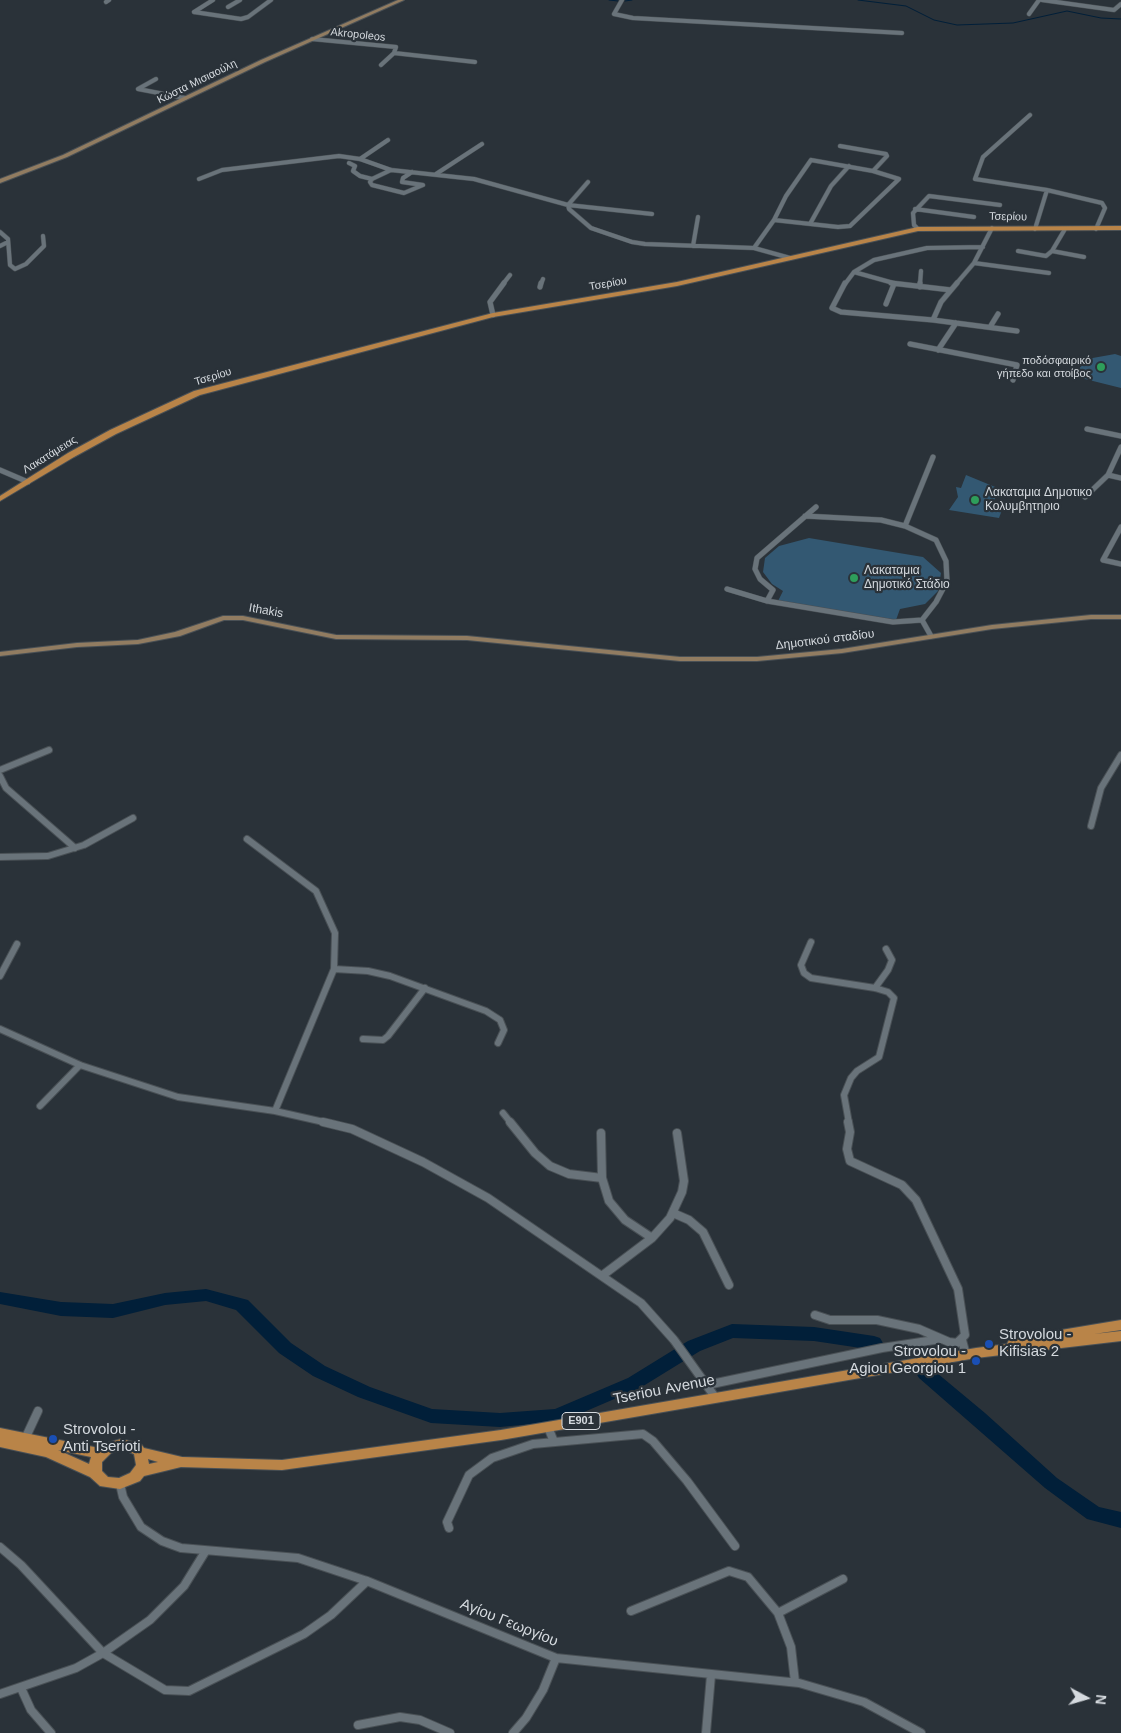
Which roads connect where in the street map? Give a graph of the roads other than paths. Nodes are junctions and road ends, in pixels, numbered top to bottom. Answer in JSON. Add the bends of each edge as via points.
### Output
{"nodes":[{"id":1,"x":213,"y":0,"type":"edge"},
{"id":2,"x":240,"y":0,"type":"edge"},
{"id":3,"x":271,"y":0,"type":"edge"},
{"id":4,"x":400,"y":0,"type":"edge"},
{"id":5,"x":622,"y":0,"type":"edge"},
{"id":6,"x":1040,"y":0,"type":"edge"},
{"id":7,"x":1121,"y":4,"type":"edge"},
{"id":8,"x":228,"y":7,"type":"dead end"},
{"id":9,"x":1029,"y":14,"type":"dead end"},
{"id":10,"x":902,"y":33,"type":"dead end"},
{"id":11,"x":312,"y":39,"type":"junction"},
{"id":12,"x":394,"y":53,"type":"junction"},
{"id":13,"x":475,"y":62,"type":"dead end"},
{"id":14,"x":381,"y":65,"type":"dead end"},
{"id":15,"x":156,"y":79,"type":"dead end"},
{"id":16,"x":185,"y":98,"type":"junction"},
{"id":17,"x":1030,"y":116,"type":"dead end"},
{"id":18,"x":388,"y":140,"type":"dead end"},
{"id":19,"x":482,"y":144,"type":"dead end"},
{"id":20,"x":840,"y":146,"type":"dead end"},
{"id":21,"x":360,"y":159,"type":"junction"},
{"id":22,"x":349,"y":163,"type":"dead end"},
{"id":23,"x":849,"y":166,"type":"junction"},
{"id":24,"x":391,"y":170,"type":"junction"},
{"id":25,"x":872,"y":171,"type":"junction"},
{"id":26,"x":412,"y":172,"type":"junction"},
{"id":27,"x":436,"y":174,"type":"junction"},
{"id":28,"x":199,"y":179,"type":"dead end"},
{"id":29,"x":372,"y":179,"type":"junction"},
{"id":30,"x":0,"y":181,"type":"edge"},
{"id":31,"x":588,"y":182,"type":"dead end"},
{"id":32,"x":1047,"y":190,"type":"junction"},
{"id":33,"x":568,"y":205,"type":"junction"},
{"id":34,"x":1000,"y":205,"type":"dead end"},
{"id":35,"x":915,"y":209,"type":"junction"},
{"id":36,"x":652,"y":214,"type":"dead end"},
{"id":37,"x":698,"y":217,"type":"dead end"},
{"id":38,"x":974,"y":217,"type":"dead end"},
{"id":39,"x":774,"y":220,"type":"junction"},
{"id":40,"x":810,"y":224,"type":"junction"},
{"id":41,"x":992,"y":228,"type":"junction"},
{"id":42,"x":1121,"y":228,"type":"edge"},
{"id":43,"x":918,"y":229,"type":"junction"},
{"id":44,"x":1034,"y":229,"type":"junction"},
{"id":45,"x":1065,"y":229,"type":"junction"},
{"id":46,"x":1096,"y":229,"type":"junction"},
{"id":47,"x":0,"y":232,"type":"edge"},
{"id":48,"x":43,"y":236,"type":"dead end"},
{"id":49,"x":8,"y":242,"type":"junction"},
{"id":50,"x":0,"y":246,"type":"edge"},
{"id":51,"x":693,"y":246,"type":"junction"},
{"id":52,"x":983,"y":247,"type":"junction"},
{"id":53,"x":754,"y":248,"type":"junction"},
{"id":54,"x":1018,"y":251,"type":"dead end"},
{"id":55,"x":1052,"y":251,"type":"junction"},
{"id":56,"x":1084,"y":257,"type":"dead end"},
{"id":57,"x":790,"y":258,"type":"junction"},
{"id":58,"x":974,"y":263,"type":"junction"},
{"id":59,"x":921,"y":271,"type":"dead end"},
{"id":60,"x":854,"y":272,"type":"junction"},
{"id":61,"x":1049,"y":273,"type":"dead end"},
{"id":62,"x":510,"y":275,"type":"dead end"},
{"id":63,"x":543,"y":279,"type":"dead end"},
{"id":64,"x":894,"y":284,"type":"junction"},
{"id":65,"x":540,"y":287,"type":"dead end"},
{"id":66,"x":920,"y":287,"type":"junction"},
{"id":67,"x":951,"y":290,"type":"junction"},
{"id":68,"x":886,"y":304,"type":"dead end"},
{"id":69,"x":493,"y":314,"type":"junction"},
{"id":70,"x":998,"y":314,"type":"dead end"},
{"id":71,"x":933,"y":320,"type":"junction"},
{"id":72,"x":956,"y":323,"type":"junction"},
{"id":73,"x":990,"y":327,"type":"junction"},
{"id":74,"x":1017,"y":331,"type":"dead end"},
{"id":75,"x":910,"y":344,"type":"dead end"},
{"id":76,"x":938,"y":350,"type":"junction"},
{"id":77,"x":1013,"y":380,"type":"dead end"},
{"id":78,"x":1087,"y":429,"type":"dead end"},
{"id":79,"x":113,"y":432,"type":"joint"},
{"id":80,"x":1121,"y":436,"type":"edge"},
{"id":81,"x":1121,"y":447,"type":"edge"},
{"id":82,"x":933,"y":457,"type":"dead end"},
{"id":83,"x":0,"y":470,"type":"edge"},
{"id":84,"x":1108,"y":475,"type":"junction"},
{"id":85,"x":1121,"y":478,"type":"edge"},
{"id":86,"x":28,"y":482,"type":"junction"},
{"id":87,"x":1085,"y":497,"type":"dead end"},
{"id":88,"x":0,"y":499,"type":"edge"},
{"id":89,"x":816,"y":507,"type":"dead end"},
{"id":90,"x":805,"y":516,"type":"junction"},
{"id":91,"x":905,"y":526,"type":"junction"},
{"id":92,"x":1121,"y":527,"type":"edge"},
{"id":93,"x":1121,"y":564,"type":"edge"},
{"id":94,"x":727,"y":589,"type":"dead end"},
{"id":95,"x":768,"y":601,"type":"junction"},
{"id":96,"x":1121,"y":617,"type":"edge"},
{"id":97,"x":922,"y":620,"type":"junction"},
{"id":98,"x":931,"y":636,"type":"junction"},
{"id":99,"x":531,"y":645,"type":"joint"},
{"id":100,"x":0,"y":654,"type":"edge"},
{"id":101,"x":49,"y":750,"type":"dead end"},
{"id":102,"x":1121,"y":755,"type":"edge"},
{"id":103,"x":0,"y":770,"type":"edge"},
{"id":104,"x":0,"y":776,"type":"edge"},
{"id":105,"x":3,"y":789,"type":"edge"},
{"id":106,"x":133,"y":818,"type":"dead end"},
{"id":107,"x":1091,"y":826,"type":"dead end"},
{"id":108,"x":247,"y":839,"type":"dead end"},
{"id":109,"x":75,"y":848,"type":"junction"},
{"id":110,"x":0,"y":857,"type":"edge"},
{"id":111,"x":811,"y":942,"type":"dead end"},
{"id":112,"x":17,"y":944,"type":"dead end"},
{"id":113,"x":886,"y":949,"type":"dead end"},
{"id":114,"x":334,"y":969,"type":"junction"},
{"id":115,"x":0,"y":976,"type":"edge"},
{"id":116,"x":424,"y":988,"type":"junction"},
{"id":117,"x":875,"y":988,"type":"junction"},
{"id":118,"x":0,"y":1029,"type":"edge"},
{"id":119,"x":364,"y":1039,"type":"dead end"},
{"id":120,"x":498,"y":1042,"type":"dead end"},
{"id":121,"x":80,"y":1065,"type":"junction"},
{"id":122,"x":40,"y":1106,"type":"dead end"},
{"id":123,"x":275,"y":1112,"type":"junction"},
{"id":124,"x":503,"y":1113,"type":"dead end"},
{"id":125,"x":677,"y":1133,"type":"dead end"},
{"id":126,"x":601,"y":1134,"type":"dead end"},
{"id":127,"x":602,"y":1178,"type":"junction"},
{"id":128,"x":673,"y":1213,"type":"junction"},
{"id":129,"x":652,"y":1238,"type":"junction"},
{"id":130,"x":603,"y":1275,"type":"junction"},
{"id":131,"x":729,"y":1286,"type":"dead end"},
{"id":132,"x":815,"y":1315,"type":"dead end"},
{"id":133,"x":1121,"y":1325,"type":"edge"},
{"id":134,"x":1121,"y":1336,"type":"edge"},
{"id":135,"x":942,"y":1339,"type":"junction"},
{"id":136,"x":962,"y":1340,"type":"junction"},
{"id":137,"x":971,"y":1354,"type":"junction"},
{"id":138,"x":707,"y":1384,"type":"junction"},
{"id":139,"x":715,"y":1397,"type":"junction"},
{"id":140,"x":38,"y":1411,"type":"dead end"},
{"id":141,"x":548,"y":1427,"type":"junction"},
{"id":142,"x":0,"y":1433,"type":"edge"},
{"id":143,"x":25,"y":1439,"type":"junction"},
{"id":144,"x":0,"y":1442,"type":"edge"},
{"id":145,"x":554,"y":1442,"type":"junction"},
{"id":146,"x":140,"y":1452,"type":"junction"},
{"id":147,"x":100,"y":1454,"type":"junction"},
{"id":148,"x":182,"y":1462,"type":"junction"},
{"id":149,"x":140,"y":1471,"type":"junction"},
{"id":150,"x":95,"y":1473,"type":"junction"},
{"id":151,"x":120,"y":1484,"type":"junction"},
{"id":152,"x":449,"y":1528,"type":"dead end"},
{"id":153,"x":735,"y":1546,"type":"dead end"},
{"id":154,"x":0,"y":1547,"type":"edge"},
{"id":155,"x":205,"y":1552,"type":"junction"},
{"id":156,"x":843,"y":1579,"type":"dead end"},
{"id":157,"x":367,"y":1581,"type":"junction"},
{"id":158,"x":631,"y":1611,"type":"dead end"},
{"id":159,"x":778,"y":1613,"type":"junction"},
{"id":160,"x":103,"y":1653,"type":"junction"},
{"id":161,"x":556,"y":1658,"type":"junction"},
{"id":162,"x":711,"y":1675,"type":"junction"},
{"id":163,"x":795,"y":1682,"type":"junction"},
{"id":164,"x":21,"y":1688,"type":"junction"},
{"id":165,"x":0,"y":1694,"type":"edge"},
{"id":166,"x":358,"y":1725,"type":"dead end"},
{"id":167,"x":51,"y":1733,"type":"edge"},
{"id":168,"x":450,"y":1733,"type":"edge"},
{"id":169,"x":513,"y":1733,"type":"edge"},
{"id":170,"x":706,"y":1733,"type":"edge"},
{"id":171,"x":921,"y":1733,"type":"edge"}],
"edges":[{"from":1,"to":3,"type":"street","via":[[194,12],[248,18]]},
{"from":2,"to":8,"type":"street"},
{"from":4,"to":11,"type":"main road","name":"Κώστα Μισιαούλη"},
{"from":5,"to":10,"type":"street","via":[[614,14],[633,18]]},
{"from":6,"to":7,"type":"street","via":[[1114,10]]},
{"from":6,"to":9,"type":"street"},
{"from":11,"to":12,"type":"street","name":"Akropoleos","via":[[396,48]]},
{"from":11,"to":16,"type":"main road","name":"Κώστα Μισιαούλη"},
{"from":12,"to":13,"type":"street","name":"Akropoleos"},
{"from":12,"to":14,"type":"street","name":"Akropoleos"},
{"from":15,"to":16,"type":"street","via":[[138,89]]},
{"from":16,"to":30,"type":"main road","name":"Κώστα Μισιαούλη","via":[[65,156]]},
{"from":17,"to":32,"type":"street","via":[[983,157],[975,179]]},
{"from":18,"to":21,"type":"street"},
{"from":19,"to":27,"type":"street"},
{"from":20,"to":25,"type":"street","via":[[886,154]]},
{"from":21,"to":24,"type":"street"},
{"from":21,"to":28,"type":"street","via":[[324,157],[222,170]]},
{"from":22,"to":29,"type":"street","via":[[355,166],[353,171],[360,176]]},
{"from":23,"to":25,"type":"street"},
{"from":23,"to":39,"type":"street","via":[[811,160]]},
{"from":23,"to":40,"type":"street","via":[[831,186]]},
{"from":24,"to":26,"type":"street"},
{"from":24,"to":29,"type":"street"},
{"from":25,"to":40,"type":"street","via":[[899,180],[850,226]]},
{"from":26,"to":27,"type":"street"},
{"from":26,"to":29,"type":"street","via":[[402,182],[422,185],[404,193],[372,185]]},
{"from":27,"to":33,"type":"street","via":[[487,182]]},
{"from":31,"to":33,"type":"street"},
{"from":32,"to":44,"type":"street"},
{"from":32,"to":46,"type":"street","via":[[1105,205]]},
{"from":33,"to":36,"type":"street"},
{"from":33,"to":51,"type":"street","via":[[592,228],[632,242]]},
{"from":34,"to":35,"type":"street","via":[[931,196]]},
{"from":35,"to":38,"type":"street"},
{"from":35,"to":43,"type":"street","via":[[914,225]]},
{"from":37,"to":51,"type":"street"},
{"from":39,"to":40,"type":"street"},
{"from":39,"to":53,"type":"street"},
{"from":41,"to":43,"type":"main road","name":"Τσερίου"},
{"from":41,"to":44,"type":"main road","name":"Τσερίου"},
{"from":41,"to":52,"type":"street"},
{"from":42,"to":46,"type":"main road","name":"Τσερίου"},
{"from":43,"to":57,"type":"main road","name":"Τσερίου"},
{"from":44,"to":45,"type":"main road","name":"Τσερίου"},
{"from":45,"to":46,"type":"main road","name":"Τσερίου"},
{"from":45,"to":55,"type":"street"},
{"from":47,"to":49,"type":"street","via":[[6,234]]},
{"from":48,"to":49,"type":"street","via":[[44,246],[26,264],[15,268],[10,265]]},
{"from":49,"to":50,"type":"street"},
{"from":51,"to":53,"type":"street"},
{"from":52,"to":58,"type":"street"},
{"from":52,"to":60,"type":"street","via":[[950,246],[908,251],[880,258]]},
{"from":53,"to":57,"type":"street"},
{"from":54,"to":55,"type":"street","via":[[1046,256]]},
{"from":55,"to":56,"type":"street"},
{"from":57,"to":69,"type":"main road","name":"Τσερίου","via":[[677,284]]},
{"from":58,"to":61,"type":"street"},
{"from":58,"to":67,"type":"street"},
{"from":59,"to":66,"type":"street"},
{"from":60,"to":64,"type":"street"},
{"from":60,"to":71,"type":"street","via":[[834,302],[834,310]]},
{"from":62,"to":69,"type":"street","via":[[490,302]]},
{"from":63,"to":65,"type":"street"},
{"from":64,"to":66,"type":"street"},
{"from":64,"to":68,"type":"street"},
{"from":66,"to":67,"type":"street"},
{"from":67,"to":71,"type":"street"},
{"from":69,"to":79,"type":"main road","name":"Τσερίου","via":[[210,388]]},
{"from":70,"to":73,"type":"street"},
{"from":71,"to":72,"type":"street"},
{"from":72,"to":73,"type":"street"},
{"from":72,"to":76,"type":"street"},
{"from":73,"to":74,"type":"street"},
{"from":75,"to":76,"type":"street"},
{"from":76,"to":77,"type":"street","via":[[1016,365],[1018,368]]},
{"from":78,"to":80,"type":"street"},
{"from":79,"to":86,"type":"main road","name":"Λακατάμειας"},
{"from":81,"to":84,"type":"street"},
{"from":82,"to":91,"type":"street"},
{"from":83,"to":86,"type":"street"},
{"from":84,"to":85,"type":"street"},
{"from":84,"to":87,"type":"street"},
{"from":86,"to":88,"type":"main road","name":"Λακατάμειας"},
{"from":89,"to":90,"type":"street"},
{"from":90,"to":91,"type":"street","via":[[854,517]]},
{"from":90,"to":95,"type":"street","via":[[757,558],[755,569],[760,579],[773,590]]},
{"from":91,"to":97,"type":"street","via":[[936,540],[946,561],[947,581]]},
{"from":92,"to":93,"type":"street","via":[[1103,560]]},
{"from":94,"to":95,"type":"street"},
{"from":95,"to":97,"type":"street","via":[[893,622]]},
{"from":96,"to":98,"type":"main road","name":"Δημοτικού σταδίου","via":[[1028,623]]},
{"from":97,"to":98,"type":"street"},
{"from":98,"to":99,"type":"main road","name":"Δημοτικού σταδίου","via":[[842,651],[757,659],[680,659]]},
{"from":99,"to":100,"type":"main road","name":"Ithakis","via":[[467,638],[336,637],[243,618],[223,618],[177,634],[138,642],[77,644]]},
{"from":101,"to":103,"type":"street"},
{"from":102,"to":107,"type":"street","via":[[1101,788]]},
{"from":104,"to":105,"type":"street"},
{"from":105,"to":109,"type":"street"},
{"from":106,"to":109,"type":"street"},
{"from":108,"to":114,"type":"street","via":[[316,892],[335,933]]},
{"from":109,"to":110,"type":"street","via":[[48,856]]},
{"from":111,"to":117,"type":"street","via":[[801,965],[804,973],[811,978]]},
{"from":112,"to":115,"type":"street"},
{"from":113,"to":117,"type":"street","via":[[892,960]]},
{"from":114,"to":116,"type":"street","via":[[368,971]]},
{"from":114,"to":123,"type":"street"},
{"from":116,"to":119,"type":"street","via":[[388,1036],[383,1040]]},
{"from":116,"to":120,"type":"street","via":[[486,1011],[500,1020],[504,1030]]},
{"from":117,"to":136,"type":"street","via":[[888,992],[894,998],[878,1057],[857,1071],[844,1095],[850,1132],[847,1149],[850,1161],[902,1185],[916,1200],[958,1289],[965,1326]]},
{"from":118,"to":121,"type":"street"},
{"from":121,"to":122,"type":"street"},
{"from":121,"to":123,"type":"street","via":[[178,1097]]},
{"from":123,"to":130,"type":"street","via":[[352,1129],[390,1145],[488,1198]]},
{"from":124,"to":127,"type":"street","via":[[535,1154],[550,1166],[569,1174]]},
{"from":125,"to":128,"type":"street","via":[[684,1181]]},
{"from":126,"to":127,"type":"street"},
{"from":127,"to":129,"type":"street","via":[[609,1201],[625,1220]]},
{"from":128,"to":129,"type":"street"},
{"from":128,"to":131,"type":"street","via":[[689,1220],[703,1232]]},
{"from":129,"to":130,"type":"street"},
{"from":130,"to":138,"type":"street","via":[[641,1303]]},
{"from":132,"to":135,"type":"street","via":[[830,1320],[877,1320],[919,1329]]},
{"from":133,"to":137,"type":"main road","via":[[1028,1339]]},
{"from":134,"to":137,"type":"main road","name":"Tseriou Avenue","number":"E901"},
{"from":135,"to":136,"type":"street","via":[[949,1342]]},
{"from":135,"to":138,"type":"street"},
{"from":136,"to":137,"type":"street"},
{"from":137,"to":139,"type":"main road","name":"Tseriou Avenue","number":"E901"},
{"from":138,"to":139,"type":"street"},
{"from":139,"to":141,"type":"main road","name":"Tseriou Avenue","number":"E901"},
{"from":140,"to":143,"type":"street"},
{"from":141,"to":145,"type":"street"},
{"from":141,"to":148,"type":"main road","name":"Tseriou Avenue","number":"E901","via":[[282,1465]]},
{"from":142,"to":143,"type":"main road"},
{"from":143,"to":147,"type":"main road"},
{"from":144,"to":150,"type":"main road","via":[[48,1452]]},
{"from":145,"to":152,"type":"street","via":[[533,1444],[492,1458],[469,1475],[447,1522]]},
{"from":145,"to":153,"type":"street","via":[[643,1434],[681,1474]]},
{"from":146,"to":147,"type":"main road","number":"E901","via":[[121,1444]]},
{"from":146,"to":148,"type":"main road","name":"Tseriou Avenue","number":"E901"},
{"from":146,"to":149,"type":"main road","via":[[143,1465]]},
{"from":147,"to":150,"type":"main road"},
{"from":148,"to":149,"type":"main road","name":"Tseriou Avenue","number":"E901"},
{"from":149,"to":151,"type":"main road","number":"E901"},
{"from":150,"to":151,"type":"main road","via":[[105,1482]]},
{"from":151,"to":155,"type":"street","name":"Αγίου Γεωργίου","via":[[122,1498],[141,1527],[162,1541]]},
{"from":154,"to":160,"type":"street","via":[[22,1565]]},
{"from":155,"to":157,"type":"street","name":"Αγίου Γεωργίου","via":[[298,1558]]},
{"from":155,"to":160,"type":"street","via":[[184,1586],[150,1620]]},
{"from":156,"to":159,"type":"street"},
{"from":157,"to":160,"type":"street","via":[[331,1615],[304,1634],[189,1691],[165,1690]]},
{"from":157,"to":161,"type":"street","name":"Αγίου Γεωργίου"},
{"from":158,"to":159,"type":"street","via":[[729,1571],[748,1577]]},
{"from":159,"to":163,"type":"street","via":[[791,1647]]},
{"from":160,"to":164,"type":"street","via":[[76,1668]]},
{"from":161,"to":162,"type":"street","name":"Αγίου Γεωργίου"},
{"from":161,"to":169,"type":"street","via":[[543,1690]]},
{"from":162,"to":163,"type":"street","name":"Αγίου Γεωργίου"},
{"from":162,"to":170,"type":"street"},
{"from":163,"to":171,"type":"street","name":"Αγίου Γεωργίου","via":[[864,1702]]},
{"from":164,"to":165,"type":"street"},
{"from":164,"to":167,"type":"street","via":[[31,1710]]},
{"from":166,"to":168,"type":"street","via":[[400,1717],[420,1720]]}]}
